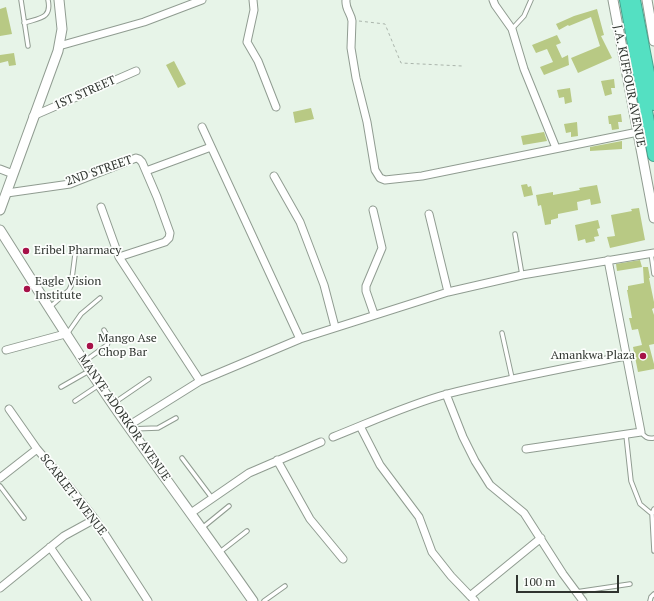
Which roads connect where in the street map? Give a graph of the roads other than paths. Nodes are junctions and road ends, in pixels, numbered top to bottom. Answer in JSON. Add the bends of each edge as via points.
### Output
{"nodes":[{"id":1,"x":21,"y":0,"type":"edge"},
{"id":2,"x":48,"y":0,"type":"edge"},
{"id":3,"x":59,"y":0,"type":"edge"},
{"id":4,"x":202,"y":0,"type":"edge"},
{"id":5,"x":253,"y":0,"type":"edge"},
{"id":6,"x":346,"y":0,"type":"edge"},
{"id":7,"x":493,"y":0,"type":"edge"},
{"id":8,"x":532,"y":0,"type":"edge"},
{"id":9,"x":613,"y":0,"type":"edge"},
{"id":10,"x":626,"y":0,"type":"edge"},
{"id":11,"x":634,"y":0,"type":"edge"},
{"id":12,"x":647,"y":0,"type":"edge"},
{"id":13,"x":24,"y":23,"type":"junction"},
{"id":14,"x":512,"y":29,"type":"junction"},
{"id":15,"x":654,"y":41,"type":"edge"},
{"id":16,"x":28,"y":46,"type":"dead end"},
{"id":17,"x":59,"y":46,"type":"junction"},
{"id":18,"x":136,"y":71,"type":"dead end"},
{"id":19,"x":654,"y":104,"type":"edge"},
{"id":20,"x":276,"y":107,"type":"dead end"},
{"id":21,"x":33,"y":116,"type":"junction"},
{"id":22,"x":202,"y":127,"type":"dead end"},
{"id":23,"x":638,"y":132,"type":"junction"},
{"id":24,"x":211,"y":147,"type":"junction"},
{"id":25,"x":556,"y":148,"type":"junction"},
{"id":26,"x":654,"y":155,"type":"edge"},
{"id":27,"x":0,"y":169,"type":"edge"},
{"id":28,"x":146,"y":171,"type":"junction"},
{"id":29,"x":13,"y":174,"type":"junction"},
{"id":30,"x":274,"y":176,"type":"dead end"},
{"id":31,"x":7,"y":193,"type":"junction"},
{"id":32,"x":101,"y":208,"type":"dead end"},
{"id":33,"x":0,"y":210,"type":"edge"},
{"id":34,"x":373,"y":210,"type":"dead end"},
{"id":35,"x":429,"y":214,"type":"dead end"},
{"id":36,"x":654,"y":218,"type":"edge"},
{"id":37,"x":0,"y":230,"type":"edge"},
{"id":38,"x":515,"y":234,"type":"dead end"},
{"id":39,"x":76,"y":247,"type":"dead end"},
{"id":40,"x":652,"y":253,"type":"edge"},
{"id":41,"x":118,"y":257,"type":"junction"},
{"id":42,"x":608,"y":260,"type":"junction"},
{"id":43,"x":654,"y":274,"type":"edge"},
{"id":44,"x":522,"y":275,"type":"junction"},
{"id":45,"x":448,"y":292,"type":"junction"},
{"id":46,"x":100,"y":298,"type":"dead end"},
{"id":47,"x":49,"y":308,"type":"junction"},
{"id":48,"x":374,"y":314,"type":"junction"},
{"id":49,"x":335,"y":327,"type":"junction"},
{"id":50,"x":104,"y":330,"type":"dead end"},
{"id":51,"x":502,"y":333,"type":"dead end"},
{"id":52,"x":66,"y":334,"type":"junction"},
{"id":53,"x":300,"y":339,"type":"junction"},
{"id":54,"x":6,"y":350,"type":"dead end"},
{"id":55,"x":626,"y":356,"type":"junction"},
{"id":56,"x":84,"y":362,"type":"junction"},
{"id":57,"x":90,"y":370,"type":"junction"},
{"id":58,"x":149,"y":379,"type":"dead end"},
{"id":59,"x":513,"y":379,"type":"junction"},
{"id":60,"x":200,"y":381,"type":"junction"},
{"id":61,"x":99,"y":384,"type":"junction"},
{"id":62,"x":61,"y":387,"type":"dead end"},
{"id":63,"x":446,"y":394,"type":"junction"},
{"id":64,"x":76,"y":401,"type":"dead end"},
{"id":65,"x":113,"y":404,"type":"junction"},
{"id":66,"x":9,"y":409,"type":"dead end"},
{"id":67,"x":176,"y":418,"type":"dead end"},
{"id":68,"x":360,"y":426,"type":"junction"},
{"id":69,"x":129,"y":428,"type":"junction"},
{"id":70,"x":641,"y":432,"type":"junction"},
{"id":71,"x":626,"y":435,"type":"junction"},
{"id":72,"x":333,"y":437,"type":"dead end"},
{"id":73,"x":654,"y":438,"type":"edge"},
{"id":74,"x":321,"y":442,"type":"dead end"},
{"id":75,"x":38,"y":449,"type":"junction"},
{"id":76,"x":526,"y":449,"type":"dead end"},
{"id":77,"x":182,"y":458,"type":"dead end"},
{"id":78,"x":277,"y":460,"type":"junction"},
{"id":79,"x":0,"y":478,"type":"edge"},
{"id":80,"x":0,"y":486,"type":"edge"},
{"id":81,"x":212,"y":498,"type":"junction"},
{"id":82,"x":229,"y":506,"type":"dead end"},
{"id":83,"x":654,"y":509,"type":"edge"},
{"id":84,"x":191,"y":513,"type":"junction"},
{"id":85,"x":652,"y":514,"type":"junction"},
{"id":86,"x":24,"y":518,"type":"dead end"},
{"id":87,"x":95,"y":519,"type":"junction"},
{"id":88,"x":202,"y":528,"type":"junction"},
{"id":89,"x":247,"y":531,"type":"dead end"},
{"id":90,"x":541,"y":538,"type":"junction"},
{"id":91,"x":50,"y":548,"type":"junction"},
{"id":92,"x":654,"y":551,"type":"edge"},
{"id":93,"x":219,"y":552,"type":"junction"},
{"id":94,"x":343,"y":559,"type":"dead end"},
{"id":95,"x":630,"y":584,"type":"dead end"},
{"id":96,"x":285,"y":586,"type":"dead end"},
{"id":97,"x":0,"y":588,"type":"edge"},
{"id":98,"x":576,"y":592,"type":"junction"},
{"id":99,"x":654,"y":594,"type":"edge"},
{"id":100,"x":472,"y":598,"type":"edge"},
{"id":101,"x":87,"y":601,"type":"edge"},
{"id":102,"x":148,"y":601,"type":"edge"},
{"id":103,"x":253,"y":601,"type":"edge"},
{"id":104,"x":264,"y":601,"type":"edge"},
{"id":105,"x":583,"y":601,"type":"edge"},
{"id":106,"x":650,"y":601,"type":"edge"}],
"edges":[{"from":1,"to":13,"type":"lane"},
{"from":2,"to":13,"type":"lane","via":[[49,10],[44,16]]},
{"from":3,"to":17,"type":"street","via":[[62,29]]},
{"from":4,"to":17,"type":"street","via":[[144,22]]},
{"from":5,"to":20,"type":"street","via":[[254,10],[248,42]]},
{"from":6,"to":25,"type":"street","via":[[346,9],[352,21],[351,48],[356,78],[375,170],[380,178],[385,180],[422,176]]},
{"from":7,"to":14,"type":"street"},
{"from":8,"to":14,"type":"lane","via":[[524,16]]},
{"from":9,"to":23,"type":"street","name":"J.A. KUFFOUR AVENUE"},
{"from":10,"to":26,"type":"highway"},
{"from":11,"to":19,"type":"highway"},
{"from":12,"to":15,"type":"street"},
{"from":13,"to":16,"type":"lane"},
{"from":14,"to":25,"type":"street","via":[[524,69]]},
{"from":17,"to":21,"type":"street"},
{"from":18,"to":21,"type":"street","name":"1ST STREET"},
{"from":21,"to":29,"type":"street"},
{"from":22,"to":24,"type":"street"},
{"from":23,"to":25,"type":"street"},
{"from":23,"to":36,"type":"street","name":"J.A. KUFFOUR AVENUE"},
{"from":24,"to":28,"type":"street"},
{"from":24,"to":53,"type":"street"},
{"from":27,"to":29,"type":"street"},
{"from":28,"to":31,"type":"street","name":"2ND STREET","via":[[139,158],[136,158],[70,184]]},
{"from":28,"to":41,"type":"street","via":[[170,233],[169,238],[165,242]]},
{"from":29,"to":31,"type":"street"},
{"from":30,"to":49,"type":"street","via":[[300,222],[324,285]]},
{"from":31,"to":33,"type":"street"},
{"from":32,"to":41,"type":"street"},
{"from":34,"to":48,"type":"street","via":[[382,248],[366,286]]},
{"from":35,"to":45,"type":"street"},
{"from":37,"to":47,"type":"street","name":"MANYE ADORKOR AVENUE"},
{"from":38,"to":44,"type":"lane"},
{"from":39,"to":47,"type":"lane","via":[[71,286]]},
{"from":40,"to":42,"type":"street"},
{"from":40,"to":43,"type":"lane"},
{"from":41,"to":60,"type":"street"},
{"from":42,"to":44,"type":"street"},
{"from":42,"to":55,"type":"street"},
{"from":44,"to":45,"type":"street"},
{"from":45,"to":48,"type":"street"},
{"from":46,"to":52,"type":"lane","via":[[81,314]]},
{"from":47,"to":52,"type":"street","name":"MANYE ADORKOR AVENUE"},
{"from":48,"to":49,"type":"street"},
{"from":49,"to":53,"type":"street"},
{"from":50,"to":56,"type":"lane","via":[[109,339],[107,346]]},
{"from":51,"to":59,"type":"lane"},
{"from":52,"to":54,"type":"street"},
{"from":52,"to":56,"type":"street","name":"MANYE ADORKOR AVENUE"},
{"from":53,"to":60,"type":"street"},
{"from":55,"to":59,"type":"street"},
{"from":55,"to":70,"type":"street"},
{"from":56,"to":57,"type":"street","name":"MANYE ADORKOR AVENUE"},
{"from":57,"to":61,"type":"street","name":"MANYE ADORKOR AVENUE"},
{"from":57,"to":62,"type":"lane"},
{"from":58,"to":65,"type":"lane"},
{"from":59,"to":63,"type":"street"},
{"from":60,"to":69,"type":"street"},
{"from":61,"to":64,"type":"lane"},
{"from":61,"to":65,"type":"street","name":"MANYE ADORKOR AVENUE"},
{"from":63,"to":68,"type":"street"},
{"from":63,"to":90,"type":"street","via":[[463,437],[490,485],[524,513]]},
{"from":65,"to":69,"type":"street","name":"MANYE ADORKOR AVENUE"},
{"from":66,"to":75,"type":"street","name":"SCARLET AVENUE"},
{"from":67,"to":69,"type":"lane","via":[[158,428]]},
{"from":68,"to":72,"type":"street"},
{"from":68,"to":100,"type":"street","via":[[380,465],[419,517],[432,552]]},
{"from":69,"to":84,"type":"street","name":"MANYE ADORKOR AVENUE"},
{"from":70,"to":71,"type":"street"},
{"from":70,"to":73,"type":"lane","via":[[649,439]]},
{"from":71,"to":76,"type":"street"},
{"from":71,"to":85,"type":"lane","via":[[631,481],[640,504]]},
{"from":74,"to":78,"type":"street"},
{"from":75,"to":79,"type":"street"},
{"from":75,"to":87,"type":"street","name":"SCARLET AVENUE"},
{"from":77,"to":81,"type":"lane"},
{"from":78,"to":81,"type":"street","via":[[248,473]]},
{"from":78,"to":94,"type":"street","via":[[310,519]]},
{"from":80,"to":86,"type":"lane"},
{"from":81,"to":84,"type":"street"},
{"from":82,"to":88,"type":"lane"},
{"from":83,"to":85,"type":"lane"},
{"from":84,"to":88,"type":"street","name":"MANYE ADORKOR AVENUE"},
{"from":85,"to":92,"type":"lane"},
{"from":87,"to":91,"type":"street","via":[[72,531]]},
{"from":87,"to":102,"type":"street","name":"SCARLET AVENUE"},
{"from":88,"to":93,"type":"street","name":"MANYE ADORKOR AVENUE"},
{"from":89,"to":93,"type":"lane"},
{"from":90,"to":98,"type":"street"},
{"from":90,"to":100,"type":"street"},
{"from":91,"to":97,"type":"street"},
{"from":91,"to":101,"type":"street"},
{"from":93,"to":103,"type":"street","name":"MANYE ADORKOR AVENUE"},
{"from":95,"to":98,"type":"lane"},
{"from":96,"to":104,"type":"lane"},
{"from":98,"to":105,"type":"street"},
{"from":99,"to":106,"type":"lane"}]}
